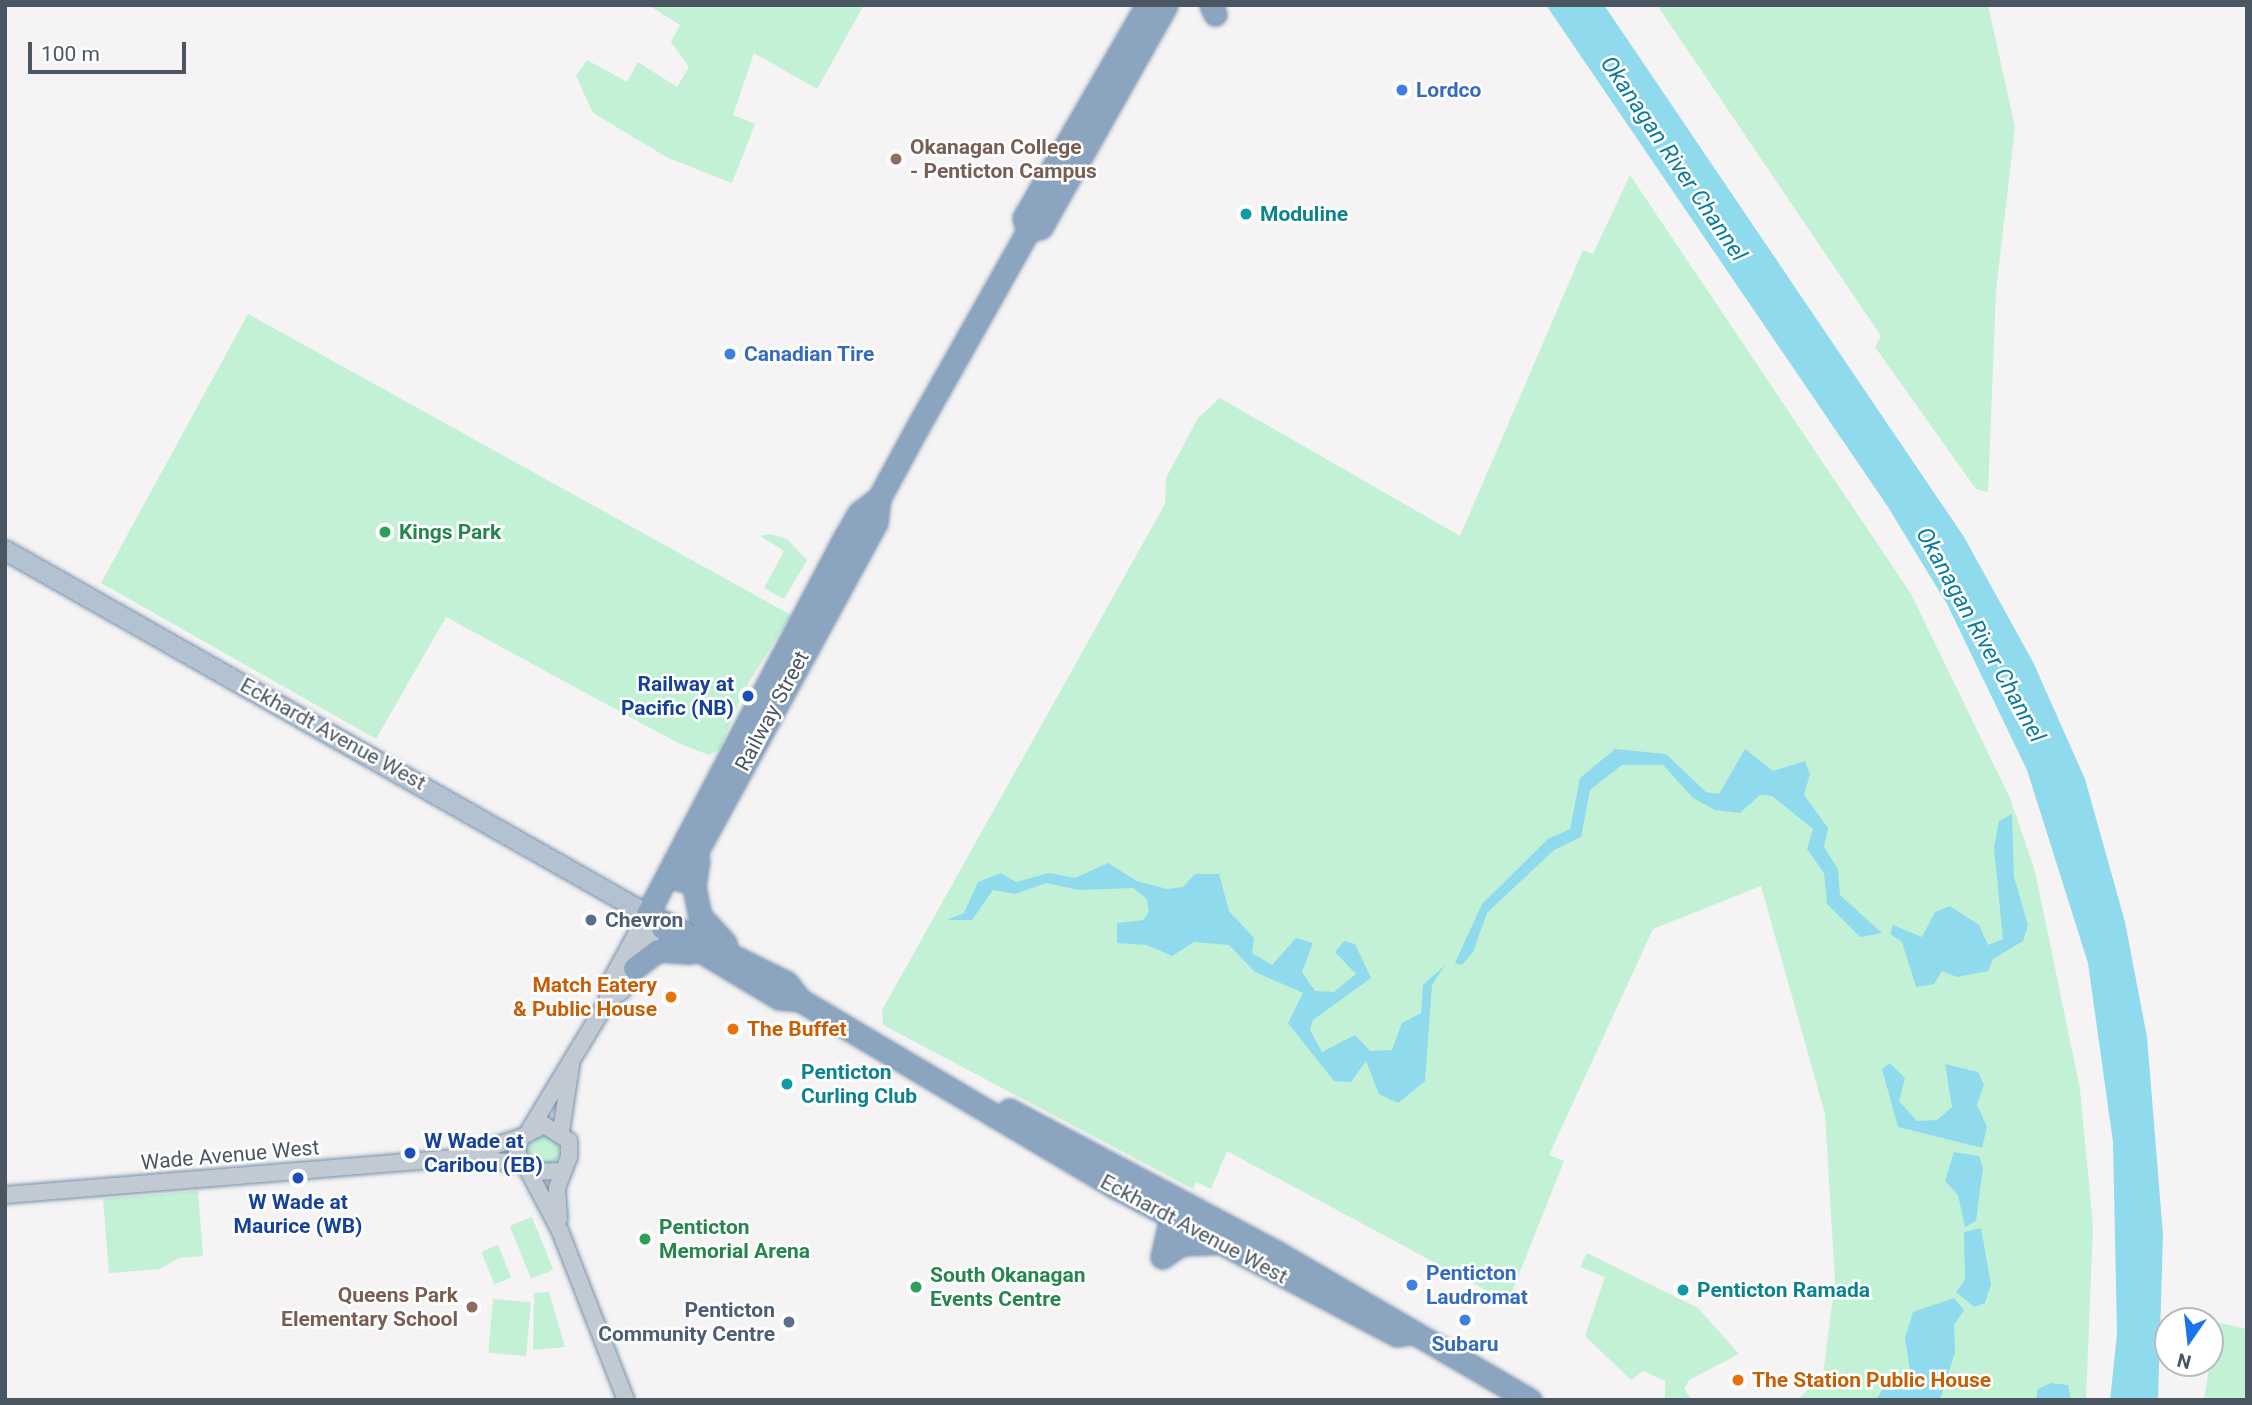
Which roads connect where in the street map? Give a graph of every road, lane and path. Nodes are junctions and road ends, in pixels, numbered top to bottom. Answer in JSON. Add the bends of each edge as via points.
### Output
{"nodes":[{"id":1,"x":1166,"y":5,"type":"edge"},
{"id":2,"x":1143,"y":9,"type":"edge"},
{"id":3,"x":1028,"y":231,"type":"junction"},
{"id":4,"x":878,"y":498,"type":"junction"},
{"id":5,"x":5,"y":550,"type":"edge"},
{"id":6,"x":701,"y":848,"type":"junction"},
{"id":7,"x":653,"y":918,"type":"junction"},
{"id":8,"x":695,"y":953,"type":"junction"},
{"id":9,"x":744,"y":961,"type":"junction"},
{"id":10,"x":635,"y":968,"type":"junction"},
{"id":11,"x":800,"y":1000,"type":"junction"},
{"id":12,"x":607,"y":1002,"type":"junction"},
{"id":13,"x":571,"y":1066,"type":"junction"},
{"id":14,"x":990,"y":1107,"type":"junction"},
{"id":15,"x":561,"y":1131,"type":"junction"},
{"id":16,"x":525,"y":1133,"type":"junction"},
{"id":17,"x":458,"y":1158,"type":"junction"},
{"id":18,"x":524,"y":1168,"type":"junction"},
{"id":19,"x":561,"y":1171,"type":"junction"},
{"id":20,"x":5,"y":1195,"type":"edge"},
{"id":21,"x":1176,"y":1220,"type":"junction"},
{"id":22,"x":560,"y":1231,"type":"junction"},
{"id":23,"x":1220,"y":1243,"type":"junction"},
{"id":24,"x":1278,"y":1253,"type":"junction"},
{"id":25,"x":1408,"y":1333,"type":"junction"},
{"id":26,"x":626,"y":1400,"type":"edge"},
{"id":27,"x":1530,"y":1400,"type":"edge"}],
"edges":[{"from":1,"to":3,"type":"highway","name":"Railway Street","via":[[1041,227]]},
{"from":2,"to":3,"type":"highway","name":"Railway Street","via":[[1024,218]]},
{"from":3,"to":4,"type":"highway","name":"Railway Street"},
{"from":4,"to":6,"type":"highway","name":"Railway Street","via":[[876,522]]},
{"from":4,"to":7,"type":"highway","name":"Railway Street","via":[[859,513],[844,539]]},
{"from":5,"to":7,"type":"main road","name":"Eckhardt Avenue West"},
{"from":6,"to":7,"type":"highway","name":"Railway Street"},
{"from":6,"to":9,"type":"highway","via":[[694,886],[700,916]]},
{"from":7,"to":8,"type":"highway","name":"Eckhardt Avenue West","via":[[664,933]]},
{"from":7,"to":9,"type":"highway","name":"Eckhardt Avenue West","via":[[673,923]]},
{"from":7,"to":10,"type":"street"},
{"from":7,"to":12,"type":"street","via":[[610,982]]},
{"from":8,"to":10,"type":"highway","via":[[658,950]]},
{"from":8,"to":11,"type":"highway","name":"Eckhardt Avenue West","via":[[779,998]]},
{"from":9,"to":11,"type":"highway","name":"Eckhardt Avenue West","via":[[787,984]]},
{"from":10,"to":12,"type":"street"},
{"from":11,"to":14,"type":"highway","name":"Eckhardt Avenue West"},
{"from":12,"to":13,"type":"street"},
{"from":13,"to":15,"type":"street"},
{"from":13,"to":16,"type":"street"},
{"from":14,"to":21,"type":"highway","name":"Eckhardt Avenue West","via":[[996,1119]]},
{"from":14,"to":24,"type":"highway","name":"Eckhardt Avenue West","via":[[1002,1107]]},
{"from":15,"to":16,"type":"street"},
{"from":15,"to":19,"type":"street","via":[[570,1149]]},
{"from":16,"to":17,"type":"street","name":"Wade Avenue West"},
{"from":16,"to":18,"type":"street"},
{"from":17,"to":18,"type":"street","name":"Wade Avenue West"},
{"from":17,"to":20,"type":"street","name":"Wade Avenue West"},
{"from":18,"to":19,"type":"street","name":"Wade Avenue West"},
{"from":18,"to":22,"type":"street"},
{"from":19,"to":22,"type":"street"},
{"from":21,"to":23,"type":"highway","name":"Eckhardt Avenue West"},
{"from":21,"to":23,"type":"highway","via":[[1162,1257],[1193,1241]]},
{"from":21,"to":24,"type":"highway","via":[[1195,1217],[1263,1255]]},
{"from":22,"to":26,"type":"street"},
{"from":23,"to":25,"type":"highway","name":"Eckhardt Avenue West","via":[[1397,1335]]},
{"from":24,"to":25,"type":"highway","name":"Eckhardt Avenue West","via":[[1404,1322]]},
{"from":25,"to":27,"type":"highway","name":"Eckhardt Avenue West"}]}
